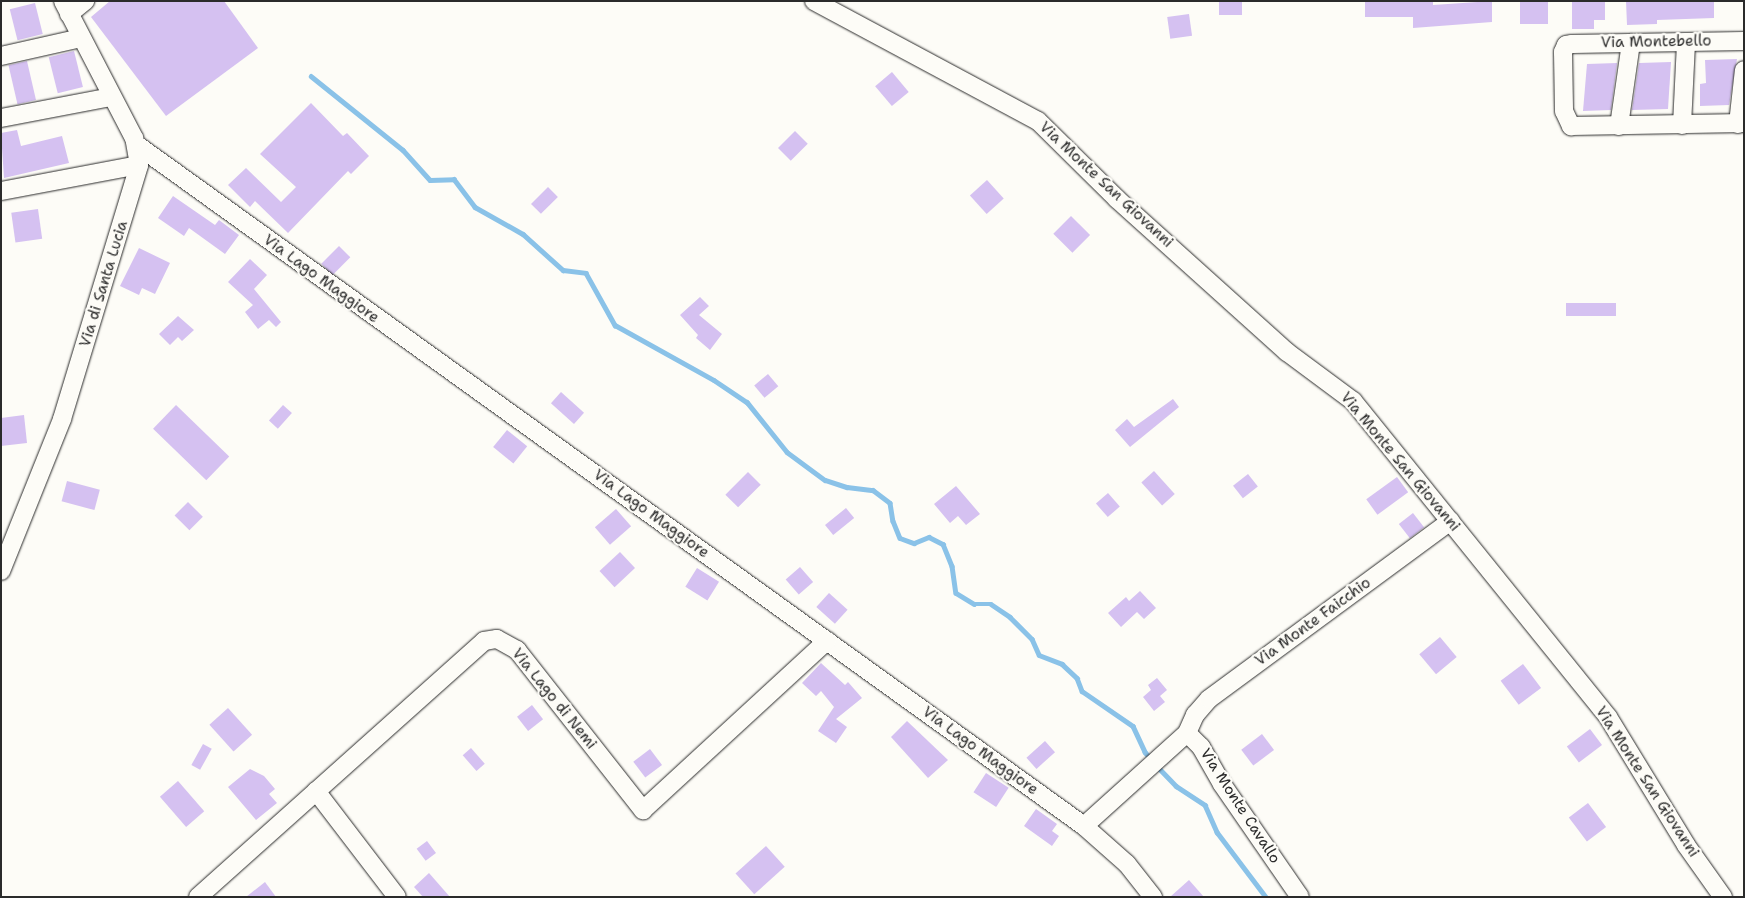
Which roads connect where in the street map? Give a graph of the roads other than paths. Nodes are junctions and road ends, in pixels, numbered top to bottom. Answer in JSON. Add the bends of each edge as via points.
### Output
{"nodes":[{"id":1,"x":84,"y":1,"type":"edge"},
{"id":2,"x":814,"y":1,"type":"edge"},
{"id":3,"x":66,"y":8,"type":"edge"},
{"id":4,"x":82,"y":38,"type":"junction"},
{"id":5,"x":1744,"y":41,"type":"edge"},
{"id":6,"x":1686,"y":42,"type":"junction"},
{"id":7,"x":1631,"y":43,"type":"junction"},
{"id":8,"x":1,"y":56,"type":"edge"},
{"id":9,"x":1744,"y":70,"type":"edge"},
{"id":10,"x":112,"y":96,"type":"junction"},
{"id":11,"x":1,"y":118,"type":"edge"},
{"id":12,"x":1741,"y":124,"type":"edge"},
{"id":13,"x":1682,"y":125,"type":"junction"},
{"id":14,"x":1619,"y":126,"type":"junction"},
{"id":15,"x":137,"y":145,"type":"junction"},
{"id":16,"x":139,"y":165,"type":"junction"},
{"id":17,"x":1,"y":191,"type":"edge"},
{"id":18,"x":1450,"y":521,"type":"junction"},
{"id":19,"x":1,"y":571,"type":"edge"},
{"id":20,"x":827,"y":641,"type":"junction"},
{"id":21,"x":1188,"y":733,"type":"junction"},
{"id":22,"x":316,"y":791,"type":"junction"},
{"id":23,"x":1084,"y":826,"type":"junction"},
{"id":24,"x":198,"y":897,"type":"edge"},
{"id":25,"x":397,"y":897,"type":"edge"},
{"id":26,"x":1153,"y":897,"type":"edge"},
{"id":27,"x":1300,"y":897,"type":"edge"},
{"id":28,"x":1723,"y":897,"type":"edge"}],
"edges":[{"from":1,"to":3,"type":"street"},
{"from":2,"to":18,"type":"street","name":"Via Monte San Giovanni","via":[[1043,124],[1117,199],[1287,352],[1353,401]]},
{"from":3,"to":4,"type":"street","name":"Via di Santa Lucia"},
{"from":4,"to":8,"type":"street"},
{"from":4,"to":10,"type":"street","name":"Via di Santa Lucia"},
{"from":5,"to":6,"type":"street","name":"Via Montebello"},
{"from":6,"to":7,"type":"street","name":"Via Montebello"},
{"from":6,"to":13,"type":"street"},
{"from":7,"to":14,"type":"street"},
{"from":7,"to":14,"type":"street","name":"Via Montebello","via":[[1569,44],[1563,52],[1567,122],[1573,126]]},
{"from":9,"to":12,"type":"street"},
{"from":10,"to":11,"type":"street"},
{"from":10,"to":15,"type":"street","name":"Via di Santa Lucia"},
{"from":12,"to":13,"type":"street"},
{"from":13,"to":14,"type":"street"},
{"from":15,"to":16,"type":"street","name":"Via di Santa Lucia"},
{"from":15,"to":20,"type":"street","name":"Via Lago Maggiore"},
{"from":16,"to":17,"type":"street"},
{"from":16,"to":19,"type":"street","name":"Via di Santa Lucia","via":[[62,419]]},
{"from":18,"to":21,"type":"street","name":"Via Monte Faicchio","via":[[1209,699],[1195,715]]},
{"from":18,"to":28,"type":"street","name":"Via Monte San Giovanni","via":[[1608,718],[1686,845]]},
{"from":20,"to":22,"type":"street","name":"Via Lago di Nemi","via":[[643,810],[517,650],[498,639],[476,646]]},
{"from":20,"to":23,"type":"street","name":"Via Lago Maggiore"},
{"from":21,"to":23,"type":"street","name":"Via Monte Cavallo"},
{"from":21,"to":27,"type":"street","name":"Via Monte Cavallo","via":[[1201,747],[1222,784]]},
{"from":22,"to":24,"type":"street","name":"Via Lago di Nemi"},
{"from":22,"to":25,"type":"street"},
{"from":23,"to":26,"type":"street","name":"Via Lago Maggiore","via":[[1127,864]]}]}
